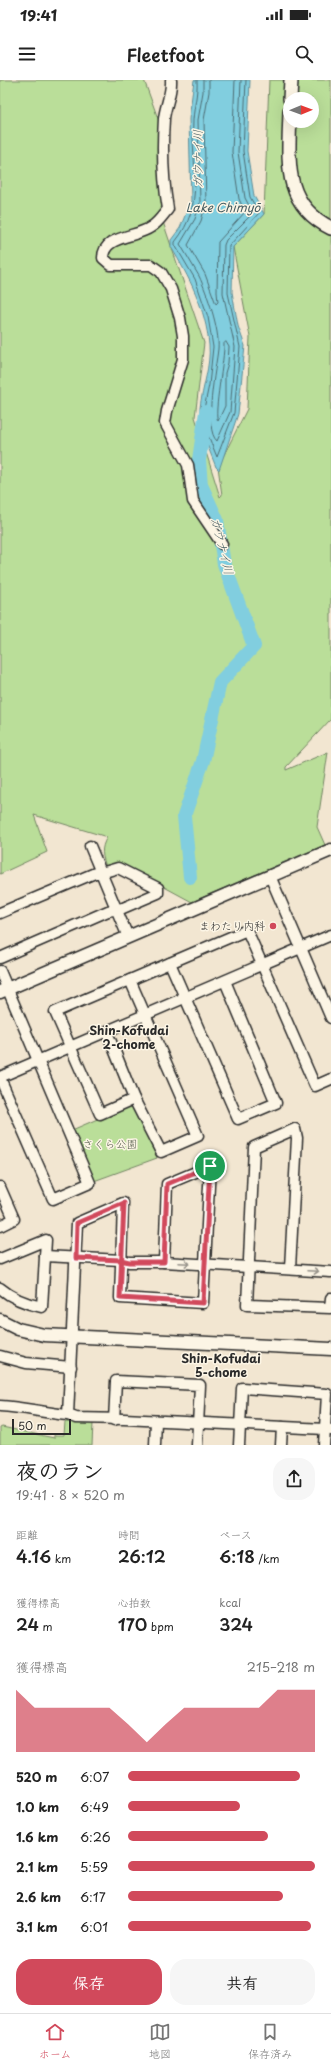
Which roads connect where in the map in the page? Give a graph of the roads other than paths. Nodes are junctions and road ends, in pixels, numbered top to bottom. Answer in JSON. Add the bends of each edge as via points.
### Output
{"nodes":[{"id":1,"x":171,"y":80,"type":"edge"},
{"id":2,"x":291,"y":80,"type":"edge"},
{"id":3,"x":290,"y":92,"type":"edge"},
{"id":4,"x":290,"y":128,"type":"edge"},
{"id":5,"x":331,"y":228,"type":"edge"},
{"id":6,"x":222,"y":544,"type":"dead end"},
{"id":7,"x":90,"y":846,"type":"dead end"},
{"id":8,"x":331,"y":850,"type":"edge"},
{"id":9,"x":101,"y":873,"type":"junction"},
{"id":10,"x":270,"y":876,"type":"junction"},
{"id":11,"x":116,"y":908,"type":"junction"},
{"id":12,"x":0,"y":913,"type":"edge"},
{"id":13,"x":331,"y":934,"type":"edge"},
{"id":14,"x":128,"y":937,"type":"junction"},
{"id":15,"x":300,"y":947,"type":"junction"},
{"id":16,"x":0,"y":958,"type":"edge"},
{"id":17,"x":170,"y":963,"type":"junction"},
{"id":18,"x":262,"y":964,"type":"junction"},
{"id":19,"x":0,"y":971,"type":"edge"},
{"id":20,"x":130,"y":980,"type":"junction"},
{"id":21,"x":225,"y":981,"type":"junction"},
{"id":22,"x":4,"y":990,"type":"edge"},
{"id":23,"x":186,"y":998,"type":"junction"},
{"id":24,"x":145,"y":1016,"type":"junction"},
{"id":25,"x":331,"y":1018,"type":"edge"},
{"id":26,"x":107,"y":1032,"type":"junction"},
{"id":27,"x":70,"y":1048,"type":"junction"},
{"id":28,"x":38,"y":1062,"type":"junction"},
{"id":29,"x":0,"y":1078,"type":"edge"},
{"id":30,"x":331,"y":1079,"type":"edge"},
{"id":31,"x":134,"y":1099,"type":"junction"},
{"id":32,"x":0,"y":1187,"type":"edge"},
{"id":33,"x":0,"y":1226,"type":"edge"},
{"id":34,"x":45,"y":1256,"type":"junction"},
{"id":35,"x":76,"y":1258,"type":"junction"},
{"id":36,"x":0,"y":1259,"type":"edge"},
{"id":37,"x":121,"y":1260,"type":"junction"},
{"id":38,"x":164,"y":1262,"type":"junction"},
{"id":39,"x":206,"y":1264,"type":"junction"},
{"id":40,"x":248,"y":1268,"type":"junction"},
{"id":41,"x":290,"y":1268,"type":"junction"},
{"id":42,"x":331,"y":1272,"type":"edge"},
{"id":43,"x":0,"y":1288,"type":"edge"},
{"id":44,"x":331,"y":1298,"type":"edge"},
{"id":45,"x":0,"y":1320,"type":"edge"},
{"id":46,"x":72,"y":1337,"type":"junction"},
{"id":47,"x":331,"y":1349,"type":"edge"},
{"id":48,"x":0,"y":1356,"type":"edge"},
{"id":49,"x":71,"y":1367,"type":"junction"},
{"id":50,"x":0,"y":1406,"type":"edge"},
{"id":51,"x":68,"y":1415,"type":"junction"},
{"id":52,"x":114,"y":1420,"type":"junction"},
{"id":53,"x":156,"y":1421,"type":"junction"},
{"id":54,"x":198,"y":1424,"type":"junction"},
{"id":55,"x":240,"y":1425,"type":"junction"},
{"id":56,"x":282,"y":1427,"type":"junction"},
{"id":57,"x":328,"y":1430,"type":"edge"},
{"id":58,"x":155,"y":1445,"type":"edge"},
{"id":59,"x":197,"y":1445,"type":"edge"},
{"id":60,"x":239,"y":1445,"type":"edge"},
{"id":61,"x":282,"y":1445,"type":"edge"},
{"id":62,"x":324,"y":1445,"type":"edge"}],
"edges":[{"from":1,"to":6,"type":"street","via":[[172,89],[164,119],[164,186],[168,209],[150,228],[108,244],[103,251],[103,258],[111,265],[151,266],[161,272],[171,290],[180,318],[183,359],[167,411],[166,423],[188,465],[193,501]]},
{"from":2,"to":3,"type":"main road"},
{"from":4,"to":5,"type":"main road","via":[[290,167],[292,185],[298,201],[308,212]]},
{"from":7,"to":9,"type":"street"},
{"from":8,"to":10,"type":"street"},
{"from":9,"to":11,"type":"street"},
{"from":9,"to":11,"type":"street","via":[[118,868],[158,888],[158,893],[123,908]]},
{"from":9,"to":12,"type":"street","via":[[95,873]]},
{"from":10,"to":14,"type":"street"},
{"from":10,"to":15,"type":"street"},
{"from":11,"to":14,"type":"street"},
{"from":11,"to":16,"type":"street"},
{"from":13,"to":15,"type":"street"},
{"from":14,"to":22,"type":"street"},
{"from":15,"to":18,"type":"street"},
{"from":15,"to":25,"type":"street"},
{"from":17,"to":18,"type":"street","via":[[248,930]]},
{"from":17,"to":20,"type":"street"},
{"from":17,"to":23,"type":"street"},
{"from":18,"to":21,"type":"street"},
{"from":18,"to":30,"type":"street","via":[[315,1086]]},
{"from":19,"to":22,"type":"street"},
{"from":20,"to":24,"type":"street"},
{"from":20,"to":27,"type":"street","via":[[55,1012]]},
{"from":21,"to":23,"type":"street"},
{"from":21,"to":23,"type":"street","via":[[276,1103],[238,1119]]},
{"from":22,"to":28,"type":"street"},
{"from":23,"to":24,"type":"street"},
{"from":24,"to":26,"type":"street"},
{"from":24,"to":31,"type":"street","via":[[198,1136],[161,1152]]},
{"from":26,"to":27,"type":"street"},
{"from":26,"to":31,"type":"street"},
{"from":27,"to":28,"type":"street"},
{"from":27,"to":31,"type":"street","via":[[100,1114]]},
{"from":28,"to":29,"type":"street"},
{"from":28,"to":29,"type":"street","via":[[90,1182],[53,1199]]},
{"from":32,"to":33,"type":"street","via":[[14,1220]]},
{"from":34,"to":35,"type":"street"},
{"from":34,"to":36,"type":"street","via":[[46,1240]]},
{"from":34,"to":43,"type":"street","via":[[42,1307],[24,1303]]},
{"from":35,"to":37,"type":"street"},
{"from":35,"to":37,"type":"street","via":[[77,1223],[124,1203]]},
{"from":35,"to":46,"type":"street"},
{"from":37,"to":38,"type":"street"},
{"from":37,"to":39,"type":"street","via":[[120,1298],[203,1303]]},
{"from":38,"to":39,"type":"street","one_way":true},
{"from":38,"to":39,"type":"street","via":[[167,1184],[210,1166]]},
{"from":39,"to":40,"type":"street"},
{"from":40,"to":41,"type":"street"},
{"from":40,"to":41,"type":"street","via":[[254,1148],[295,1130],[297,1138]]},
{"from":40,"to":44,"type":"street","via":[[247,1305],[330,1308]]},
{"from":41,"to":42,"type":"street","one_way":true},
{"from":45,"to":46,"type":"street","via":[[30,1333]]},
{"from":46,"to":47,"type":"street"},
{"from":46,"to":49,"type":"street"},
{"from":48,"to":49,"type":"street","via":[[26,1363]]},
{"from":49,"to":51,"type":"street"},
{"from":50,"to":51,"type":"street","via":[[24,1407],[43,1413]]},
{"from":51,"to":52,"type":"street","via":[[76,1418]]},
{"from":52,"to":53,"type":"street"},
{"from":52,"to":54,"type":"street","via":[[116,1381],[200,1385]]},
{"from":53,"to":54,"type":"street"},
{"from":53,"to":58,"type":"street"},
{"from":54,"to":55,"type":"street"},
{"from":54,"to":59,"type":"street"},
{"from":55,"to":56,"type":"street"},
{"from":55,"to":57,"type":"street","via":[[242,1388],[327,1394]]},
{"from":55,"to":60,"type":"street"},
{"from":56,"to":57,"type":"street"},
{"from":56,"to":61,"type":"street"},
{"from":57,"to":62,"type":"street"}]}
